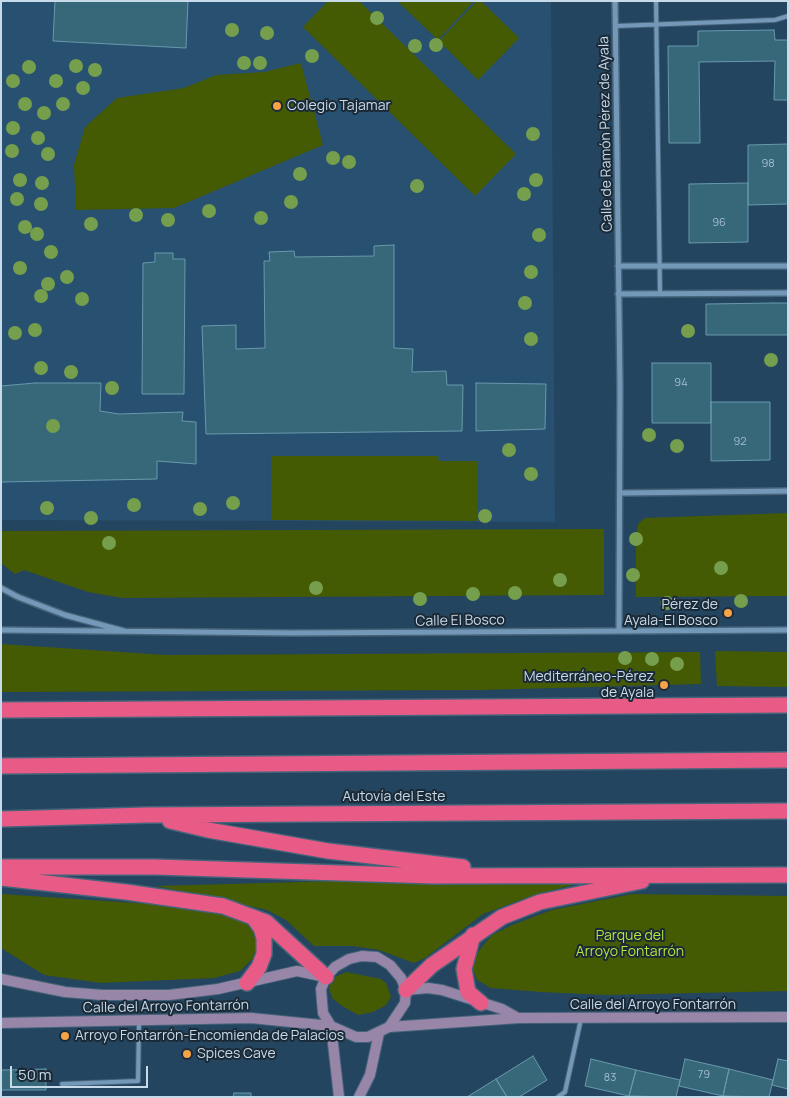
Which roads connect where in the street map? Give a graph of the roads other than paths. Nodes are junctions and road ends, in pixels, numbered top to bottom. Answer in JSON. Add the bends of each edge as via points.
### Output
{"nodes":[{"id":1,"x":615,"y":1,"type":"edge"},
{"id":2,"x":656,"y":1,"type":"edge"},
{"id":3,"x":788,"y":16,"type":"edge"},
{"id":4,"x":616,"y":26,"type":"junction"},
{"id":5,"x":656,"y":26,"type":"junction"},
{"id":6,"x":618,"y":266,"type":"junction"},
{"id":7,"x":788,"y":266,"type":"edge"},
{"id":8,"x":660,"y":267,"type":"junction"},
{"id":9,"x":660,"y":293,"type":"junction"},
{"id":10,"x":788,"y":293,"type":"edge"},
{"id":11,"x":618,"y":294,"type":"junction"},
{"id":12,"x":788,"y":491,"type":"edge"},
{"id":13,"x":620,"y":493,"type":"junction"},
{"id":14,"x":1,"y":588,"type":"edge"},
{"id":15,"x":1,"y":630,"type":"edge"},
{"id":16,"x":619,"y":630,"type":"junction"},
{"id":17,"x":788,"y":630,"type":"edge"},
{"id":18,"x":132,"y":633,"type":"junction"},
{"id":19,"x":788,"y":705,"type":"edge"},
{"id":20,"x":1,"y":710,"type":"edge"},
{"id":21,"x":788,"y":760,"type":"edge"},
{"id":22,"x":1,"y":766,"type":"edge"},
{"id":23,"x":788,"y":811,"type":"edge"},
{"id":24,"x":148,"y":815,"type":"junction"},
{"id":25,"x":1,"y":819,"type":"edge"},
{"id":26,"x":1,"y":867,"type":"edge"},
{"id":27,"x":677,"y":874,"type":"junction"},
{"id":28,"x":546,"y":875,"type":"junction"},
{"id":29,"x":788,"y":875,"type":"edge"},
{"id":30,"x":1,"y":878,"type":"edge"},
{"id":31,"x":252,"y":916,"type":"junction"},
{"id":32,"x":473,"y":935,"type":"junction"},
{"id":33,"x":1,"y":973,"type":"edge"},
{"id":34,"x":326,"y":977,"type":"junction"},
{"id":35,"x":1,"y":978,"type":"edge"},
{"id":36,"x":16,"y":982,"type":"junction"},
{"id":37,"x":247,"y":983,"type":"junction"},
{"id":38,"x":406,"y":990,"type":"junction"},
{"id":39,"x":481,"y":1003,"type":"junction"},
{"id":40,"x":788,"y":1017,"type":"edge"},
{"id":41,"x":519,"y":1018,"type":"junction"},
{"id":42,"x":581,"y":1019,"type":"junction"},
{"id":43,"x":139,"y":1022,"type":"junction"},
{"id":44,"x":1,"y":1023,"type":"edge"},
{"id":45,"x":331,"y":1026,"type":"junction"},
{"id":46,"x":389,"y":1027,"type":"junction"},
{"id":47,"x":379,"y":1033,"type":"junction"},
{"id":48,"x":62,"y":1084,"type":"dead end"},
{"id":49,"x":339,"y":1097,"type":"edge"},
{"id":50,"x":359,"y":1097,"type":"edge"},
{"id":51,"x":558,"y":1097,"type":"edge"}],
"edges":[{"from":1,"to":4,"type":"street","name":"Calle de Ramón Pérez de Ayala"},
{"from":2,"to":5,"type":"lane"},
{"from":3,"to":5,"type":"lane","via":[[775,20]]},
{"from":4,"to":5,"type":"lane"},
{"from":4,"to":6,"type":"street","name":"Calle de Ramón Pérez de Ayala"},
{"from":5,"to":8,"type":"lane"},
{"from":6,"to":8,"type":"street"},
{"from":6,"to":11,"type":"street","name":"Calle de Ramón Pérez de Ayala"},
{"from":7,"to":8,"type":"street"},
{"from":8,"to":9,"type":"lane"},
{"from":9,"to":10,"type":"street"},
{"from":9,"to":11,"type":"street"},
{"from":11,"to":13,"type":"street","name":"Calle de Ramón Pérez de Ayala"},
{"from":12,"to":13,"type":"street"},
{"from":13,"to":16,"type":"street","name":"Calle de Ramón Pérez de Ayala"},
{"from":14,"to":18,"type":"street","name":"Calle El Bosco","via":[[65,615]]},
{"from":15,"to":18,"type":"street","name":"Calle El Bosco"},
{"from":16,"to":17,"type":"street","name":"Calle El Bosco"},
{"from":16,"to":18,"type":"street","name":"Calle El Bosco"},
{"from":19,"to":20,"type":"highway"},
{"from":21,"to":22,"type":"highway"},
{"from":23,"to":24,"type":"highway","name":"Autovía del Este"},
{"from":24,"to":25,"type":"highway","name":"Autovía del Este"},
{"from":24,"to":28,"type":"highway","via":[[208,830],[328,851]]},
{"from":26,"to":28,"type":"highway","via":[[155,867],[433,876]]},
{"from":27,"to":28,"type":"highway"},
{"from":27,"to":29,"type":"highway"},
{"from":27,"to":32,"type":"highway","via":[[540,902],[502,917]]},
{"from":30,"to":31,"type":"highway","via":[[223,906]]},
{"from":31,"to":34,"type":"highway","via":[[279,932]]},
{"from":31,"to":37,"type":"highway","via":[[261,928],[264,954]]},
{"from":32,"to":38,"type":"highway","via":[[432,964]]},
{"from":32,"to":39,"type":"highway","via":[[464,968],[468,992]]},
{"from":33,"to":36,"type":"street"},
{"from":34,"to":37,"type":"street","name":"Calle del Arroyo Fontarrón","via":[[297,971]]},
{"from":34,"to":38,"type":"street","via":[[348,959],[377,957],[390,965]]},
{"from":34,"to":45,"type":"street","via":[[321,989],[321,1002]]},
{"from":35,"to":36,"type":"street","name":"Calle del Arroyo Fontarrón"},
{"from":36,"to":37,"type":"street","name":"Calle del Arroyo Fontarrón","via":[[65,992],[102,995],[169,995]]},
{"from":38,"to":39,"type":"street","name":"Calle del Arroyo Fontarrón","via":[[442,990]]},
{"from":38,"to":46,"type":"street","via":[[405,1003]]},
{"from":39,"to":41,"type":"street","name":"Calle del Arroyo Fontarrón"},
{"from":40,"to":42,"type":"street","name":"Calle del Arroyo Fontarrón"},
{"from":41,"to":42,"type":"street","name":"Calle del Arroyo Fontarrón"},
{"from":41,"to":46,"type":"street","name":"Calle del Arroyo Fontarrón"},
{"from":42,"to":51,"type":"lane","via":[[565,1092]]},
{"from":43,"to":44,"type":"street","name":"Calle del Arroyo Fontarrón"},
{"from":43,"to":45,"type":"street","name":"Calle del Arroyo Fontarrón","via":[[251,1018]]},
{"from":43,"to":48,"type":"lane","via":[[138,1081]]},
{"from":45,"to":47,"type":"street","via":[[356,1037]]},
{"from":45,"to":49,"type":"street"},
{"from":46,"to":47,"type":"street"},
{"from":47,"to":50,"type":"street","via":[[370,1075]]}]}
